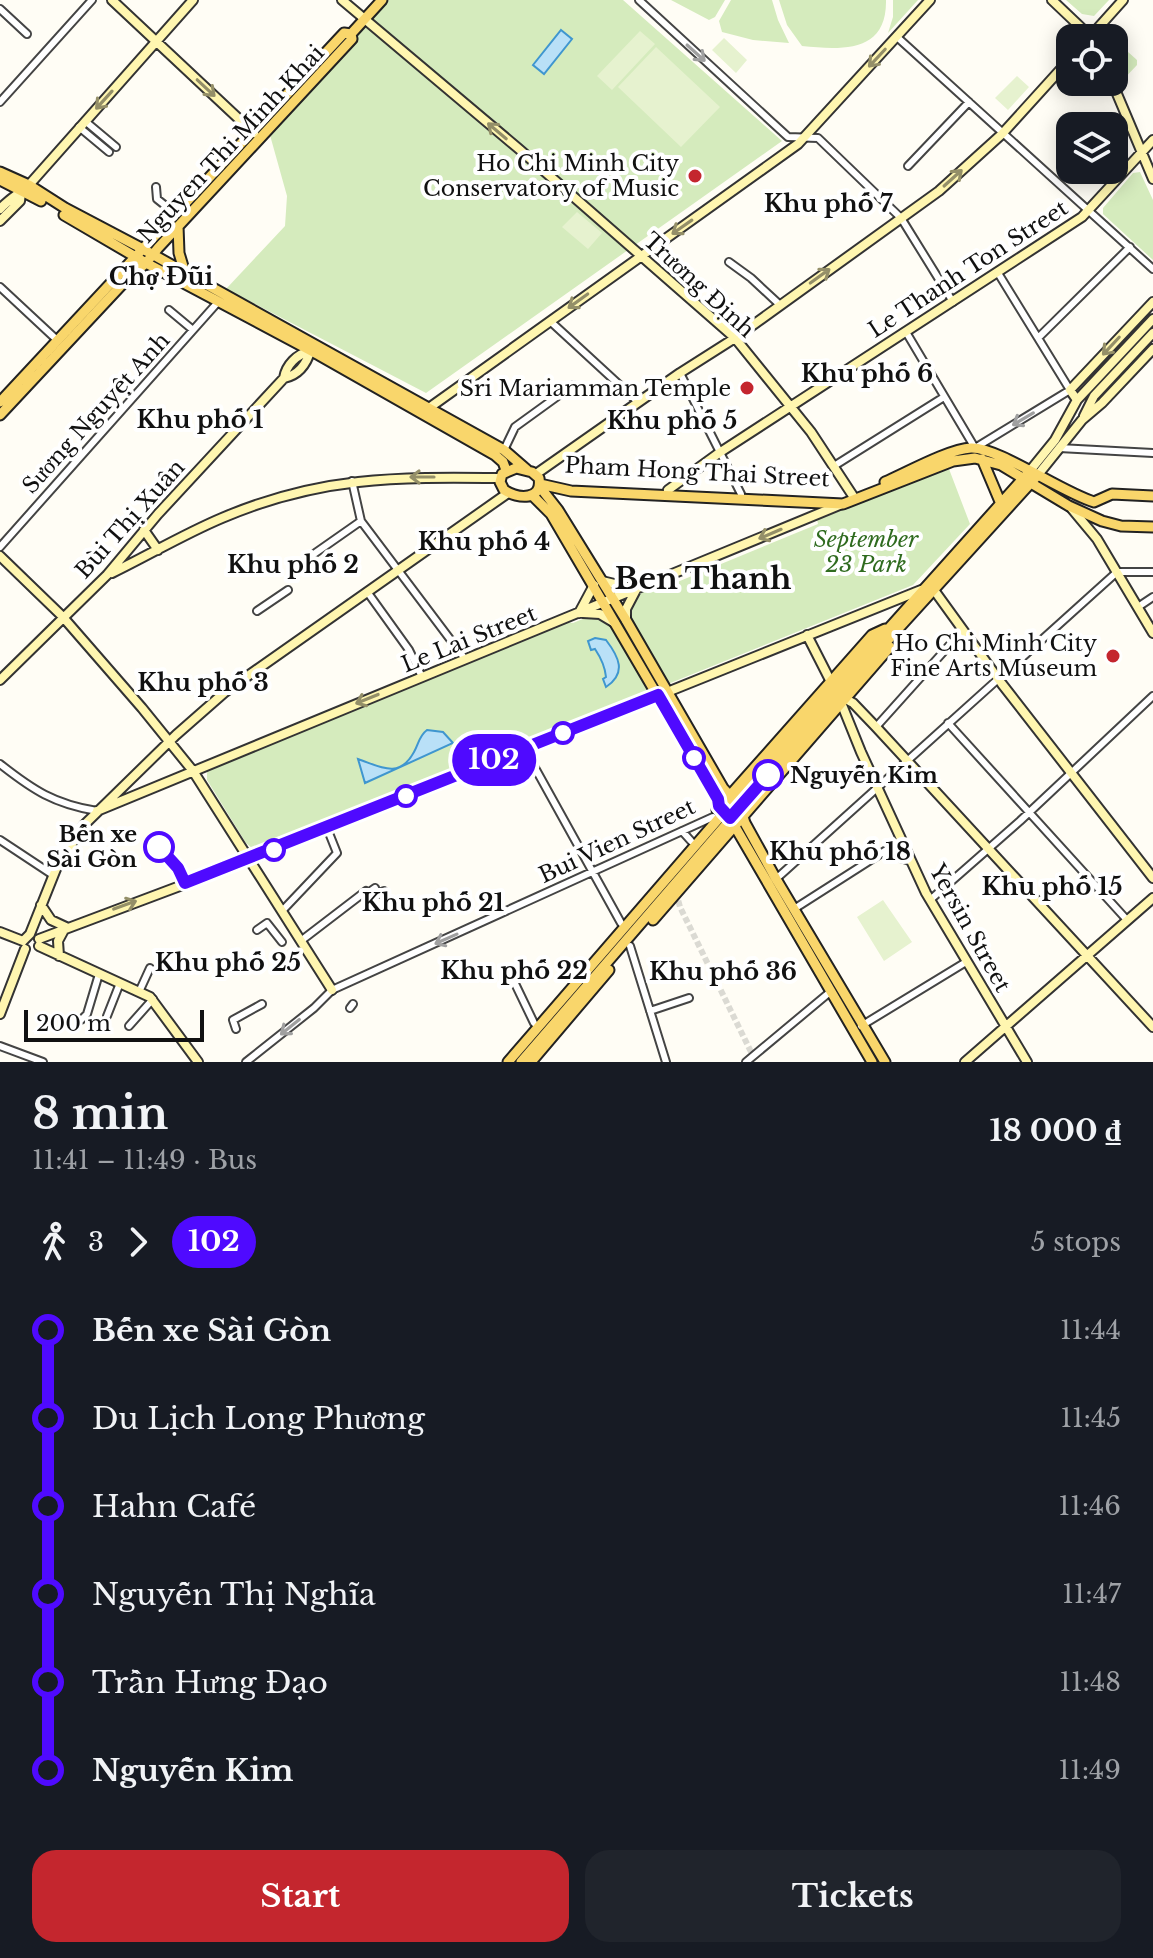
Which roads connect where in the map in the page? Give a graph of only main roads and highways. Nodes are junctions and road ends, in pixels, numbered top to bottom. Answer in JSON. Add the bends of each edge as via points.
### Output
{"nodes":[{"id":1,"x":382,"y":0,"type":"edge"},
{"id":2,"x":257,"y":136,"type":"junction"},
{"id":3,"x":0,"y":172,"type":"edge"},
{"id":4,"x":0,"y":180,"type":"edge"},
{"id":5,"x":178,"y":226,"type":"junction"},
{"id":6,"x":141,"y":248,"type":"junction"},
{"id":7,"x":134,"y":256,"type":"junction"},
{"id":8,"x":149,"y":259,"type":"junction"},
{"id":9,"x":158,"y":270,"type":"junction"},
{"id":10,"x":185,"y":273,"type":"junction"},
{"id":11,"x":128,"y":278,"type":"junction"},
{"id":12,"x":60,"y":344,"type":"junction"},
{"id":13,"x":312,"y":348,"type":"junction"},
{"id":14,"x":0,"y":402,"type":"edge"},
{"id":15,"x":0,"y":415,"type":"edge"},
{"id":16,"x":982,"y":459,"type":"junction"},
{"id":17,"x":503,"y":474,"type":"junction"},
{"id":18,"x":1030,"y":478,"type":"junction"},
{"id":19,"x":536,"y":481,"type":"junction"},
{"id":20,"x":571,"y":491,"type":"junction"},
{"id":21,"x":741,"y":496,"type":"junction"},
{"id":22,"x":1153,"y":496,"type":"edge"},
{"id":23,"x":855,"y":499,"type":"junction"},
{"id":24,"x":843,"y":504,"type":"joint"},
{"id":25,"x":1001,"y":508,"type":"junction"},
{"id":26,"x":558,"y":510,"type":"junction"},
{"id":27,"x":1153,"y":527,"type":"edge"},
{"id":28,"x":598,"y":583,"type":"junction"},
{"id":29,"x":662,"y":693,"type":"junction"},
{"id":30,"x":838,"y":693,"type":"junction"},
{"id":31,"x":811,"y":720,"type":"junction"},
{"id":32,"x":758,"y":780,"type":"junction"},
{"id":33,"x":734,"y":801,"type":"junction"},
{"id":34,"x":727,"y":816,"type":"junction"},
{"id":35,"x":694,"y":843,"type":"junction"},
{"id":36,"x":790,"y":912,"type":"junction"},
{"id":37,"x":622,"y":926,"type":"junction"},
{"id":38,"x":629,"y":943,"type":"junction"},
{"id":39,"x":582,"y":984,"type":"junction"},
{"id":40,"x":541,"y":1031,"type":"junction"},
{"id":41,"x":516,"y":1060,"type":"edge"},
{"id":42,"x":872,"y":1062,"type":"edge"},
{"id":43,"x":885,"y":1062,"type":"edge"}],
"edges":[{"from":1,"to":2,"type":"main road","name":"Nguyen Thi Minh Khai","via":[[352,39]]},
{"from":2,"to":5,"type":"main road","name":"Nguyen Thi Minh Khai"},
{"from":2,"to":6,"type":"main road","name":"Nguyen Thi Minh Khai"},
{"from":3,"to":6,"type":"main road"},
{"from":4,"to":7,"type":"main road"},
{"from":5,"to":8,"type":"main road","name":"Nguyen Thi Minh Khai"},
{"from":5,"to":10,"type":"main road"},
{"from":6,"to":7,"type":"main road","name":"Nguyen Thi Minh Khai"},
{"from":6,"to":8,"type":"main road"},
{"from":7,"to":8,"type":"main road"},
{"from":7,"to":12,"type":"main road","name":"Nguyen Thi Minh Khai"},
{"from":8,"to":9,"type":"main road"},
{"from":8,"to":10,"type":"main road"},
{"from":8,"to":11,"type":"main road","name":"Nguyen Thi Minh Khai"},
{"from":9,"to":11,"type":"main road"},
{"from":9,"to":13,"type":"main road"},
{"from":10,"to":13,"type":"main road"},
{"from":11,"to":12,"type":"main road","name":"Nguyen Thi Minh Khai"},
{"from":12,"to":14,"type":"main road","name":"Nguyen Thi Minh Khai"},
{"from":12,"to":15,"type":"main road","name":"Nguyen Thi Minh Khai"},
{"from":13,"to":17,"type":"main road","via":[[495,455],[503,462]]},
{"from":13,"to":19,"type":"main road","via":[[504,450]]},
{"from":16,"to":18,"type":"main road"},
{"from":16,"to":23,"type":"main road","name":"Le Lai Street","via":[[953,461]]},
{"from":16,"to":25,"type":"main road"},
{"from":17,"to":19,"type":"main road","via":[[516,468]]},
{"from":17,"to":19,"type":"main road","via":[[502,486],[508,493],[523,497]]},
{"from":18,"to":22,"type":"main road","via":[[1094,502],[1112,494]]},
{"from":18,"to":23,"type":"main road","name":"Le Lai Street","via":[[1005,459],[975,448],[959,450]]},
{"from":18,"to":25,"type":"main road"},
{"from":18,"to":27,"type":"main road","via":[[1069,506],[1102,521]]},
{"from":19,"to":20,"type":"main road","name":"Pham Hong Thai Street"},
{"from":19,"to":21,"type":"main road","name":"Pham Hong Thai Street"},
{"from":19,"to":26,"type":"main road"},
{"from":19,"to":28,"type":"main road","via":[[551,514]]},
{"from":20,"to":21,"type":"main road","name":"Pham Hong Thai Street"},
{"from":20,"to":26,"type":"main road"},
{"from":21,"to":23,"type":"main road","name":"Pham Hong Thai Street"},
{"from":21,"to":24,"type":"main road","name":"Pham Hong Thai Street"},
{"from":23,"to":24,"type":"main road","name":"Le Lai Street"},
{"from":25,"to":30,"type":"main road"},
{"from":25,"to":30,"type":"main road","via":[[888,627],[872,635]]},
{"from":26,"to":28,"type":"main road"},
{"from":28,"to":29,"type":"main road"},
{"from":29,"to":33,"type":"main road"},
{"from":29,"to":34,"type":"main road"},
{"from":30,"to":31,"type":"main road"},
{"from":30,"to":31,"type":"main road"},
{"from":31,"to":32,"type":"main road"},
{"from":32,"to":33,"type":"main road"},
{"from":32,"to":33,"type":"main road","via":[[738,787]]},
{"from":33,"to":34,"type":"main road"},
{"from":33,"to":34,"type":"main road"},
{"from":33,"to":36,"type":"main road"},
{"from":34,"to":35,"type":"main road"},
{"from":34,"to":35,"type":"main road","via":[[713,817]]},
{"from":34,"to":36,"type":"main road"},
{"from":34,"to":38,"type":"main road","via":[[700,859]]},
{"from":35,"to":37,"type":"main road"},
{"from":36,"to":42,"type":"main road"},
{"from":36,"to":43,"type":"main road"},
{"from":37,"to":38,"type":"main road"},
{"from":37,"to":39,"type":"main road"},
{"from":38,"to":39,"type":"main road","via":[[606,969]]},
{"from":39,"to":40,"type":"main road"},
{"from":39,"to":40,"type":"main road","via":[[571,1010]]},
{"from":40,"to":41,"type":"main road"},
{"from":40,"to":41,"type":"main road","via":[[522,1041]]}]}
